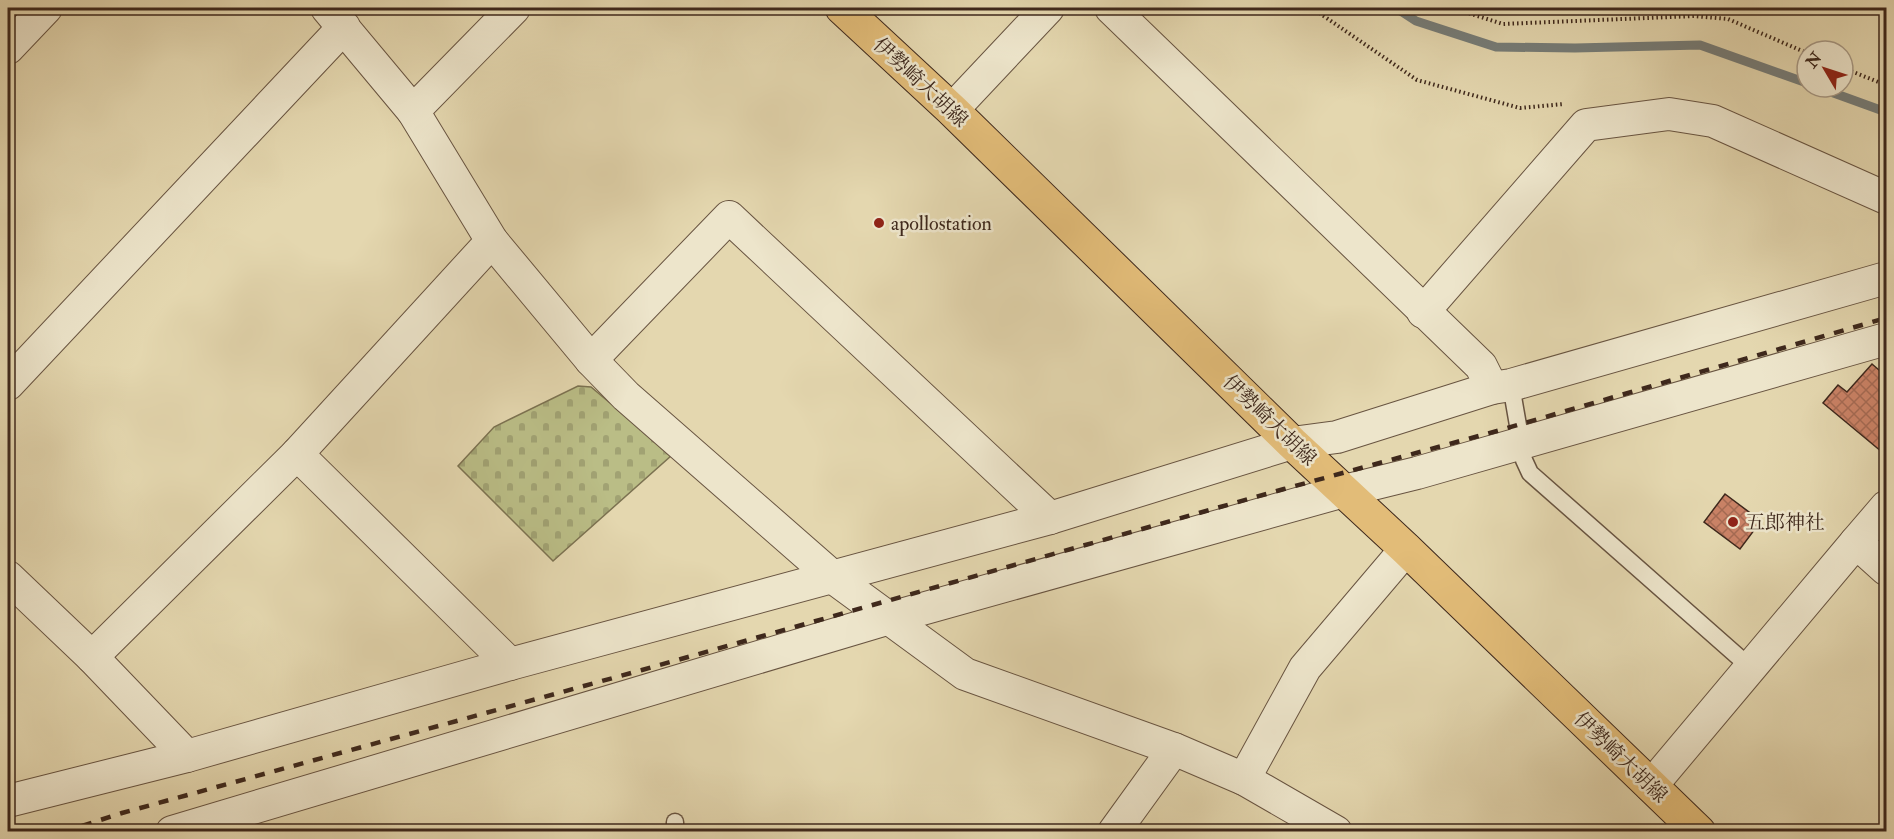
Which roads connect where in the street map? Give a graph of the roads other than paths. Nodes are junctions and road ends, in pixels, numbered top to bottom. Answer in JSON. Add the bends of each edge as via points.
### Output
{"nodes":[{"id":1,"x":46,"y":8,"type":"edge"},
{"id":2,"x":514,"y":8,"type":"edge"},
{"id":3,"x":842,"y":8,"type":"edge"},
{"id":4,"x":1048,"y":8,"type":"edge"},
{"id":5,"x":1111,"y":8,"type":"edge"},
{"id":6,"x":335,"y":17,"type":"edge"},
{"id":7,"x":8,"y":48,"type":"edge"},
{"id":8,"x":952,"y":110,"type":"junction"},
{"id":9,"x":413,"y":111,"type":"junction"},
{"id":10,"x":1887,"y":198,"type":"edge"},
{"id":11,"x":492,"y":241,"type":"junction"},
{"id":12,"x":1887,"y":278,"type":"edge"},
{"id":13,"x":1424,"y":312,"type":"junction"},
{"id":14,"x":1887,"y":339,"type":"edge"},
{"id":15,"x":591,"y":360,"type":"junction"},
{"id":16,"x":8,"y":384,"type":"edge"},
{"id":17,"x":1501,"y":386,"type":"junction"},
{"id":18,"x":1292,"y":442,"type":"junction"},
{"id":19,"x":1521,"y":444,"type":"junction"},
{"id":20,"x":297,"y":454,"type":"junction"},
{"id":21,"x":1344,"y":491,"type":"junction"},
{"id":22,"x":1887,"y":507,"type":"edge"},
{"id":23,"x":1050,"y":518,"type":"junction"},
{"id":24,"x":1856,"y":542,"type":"junction"},
{"id":25,"x":1406,"y":549,"type":"junction"},
{"id":26,"x":1887,"y":569,"type":"edge"},
{"id":27,"x":8,"y":577,"type":"edge"},
{"id":28,"x":834,"y":578,"type":"junction"},
{"id":29,"x":890,"y":618,"type":"junction"},
{"id":30,"x":93,"y":657,"type":"junction"},
{"id":31,"x":510,"y":664,"type":"junction"},
{"id":32,"x":1751,"y":668,"type":"junction"},
{"id":33,"x":1174,"y":749,"type":"junction"},
{"id":34,"x":187,"y":756,"type":"junction"},
{"id":35,"x":1244,"y":779,"type":"junction"},
{"id":36,"x":1651,"y":786,"type":"junction"},
{"id":37,"x":8,"y":801,"type":"edge"},
{"id":38,"x":172,"y":831,"type":"edge"},
{"id":39,"x":1114,"y":831,"type":"edge"},
{"id":40,"x":1336,"y":831,"type":"edge"},
{"id":41,"x":1699,"y":831,"type":"edge"}],
"edges":[{"from":1,"to":7,"type":"street"},
{"from":2,"to":9,"type":"street"},
{"from":3,"to":8,"type":"main road","name":"伊勢崎大胡線"},
{"from":4,"to":8,"type":"street"},
{"from":5,"to":13,"type":"street"},
{"from":6,"to":9,"type":"street"},
{"from":6,"to":16,"type":"street"},
{"from":8,"to":18,"type":"main road","name":"伊勢崎大胡線"},
{"from":9,"to":11,"type":"street"},
{"from":10,"to":13,"type":"street","via":[[1713,121],[1669,114],[1586,125]]},
{"from":11,"to":15,"type":"street"},
{"from":11,"to":20,"type":"street"},
{"from":12,"to":17,"type":"street"},
{"from":13,"to":17,"type":"street"},
{"from":14,"to":19,"type":"street"},
{"from":15,"to":23,"type":"street","via":[[729,217]]},
{"from":15,"to":28,"type":"street","via":[[626,396]]},
{"from":17,"to":18,"type":"street","via":[[1337,437]]},
{"from":17,"to":19,"type":"lane"},
{"from":18,"to":21,"type":"main road","name":"伊勢崎大胡線"},
{"from":18,"to":23,"type":"street"},
{"from":19,"to":21,"type":"street"},
{"from":19,"to":32,"type":"lane","via":[[1530,473]]},
{"from":20,"to":30,"type":"street"},
{"from":20,"to":31,"type":"street"},
{"from":21,"to":25,"type":"main road","name":"伊勢崎大胡線"},
{"from":21,"to":29,"type":"street"},
{"from":22,"to":24,"type":"street"},
{"from":23,"to":28,"type":"street"},
{"from":24,"to":26,"type":"street"},
{"from":24,"to":32,"type":"street"},
{"from":25,"to":35,"type":"street","via":[[1305,668]]},
{"from":25,"to":36,"type":"main road","name":"伊勢崎大胡線"},
{"from":27,"to":30,"type":"street"},
{"from":28,"to":29,"type":"street"},
{"from":28,"to":31,"type":"street"},
{"from":29,"to":33,"type":"street","via":[[965,674]]},
{"from":29,"to":38,"type":"street"},
{"from":30,"to":34,"type":"street"},
{"from":31,"to":34,"type":"street"},
{"from":32,"to":36,"type":"street"},
{"from":33,"to":35,"type":"street"},
{"from":33,"to":39,"type":"street"},
{"from":34,"to":37,"type":"street"},
{"from":35,"to":40,"type":"street"},
{"from":36,"to":41,"type":"main road","name":"伊勢崎大胡線"}]}
